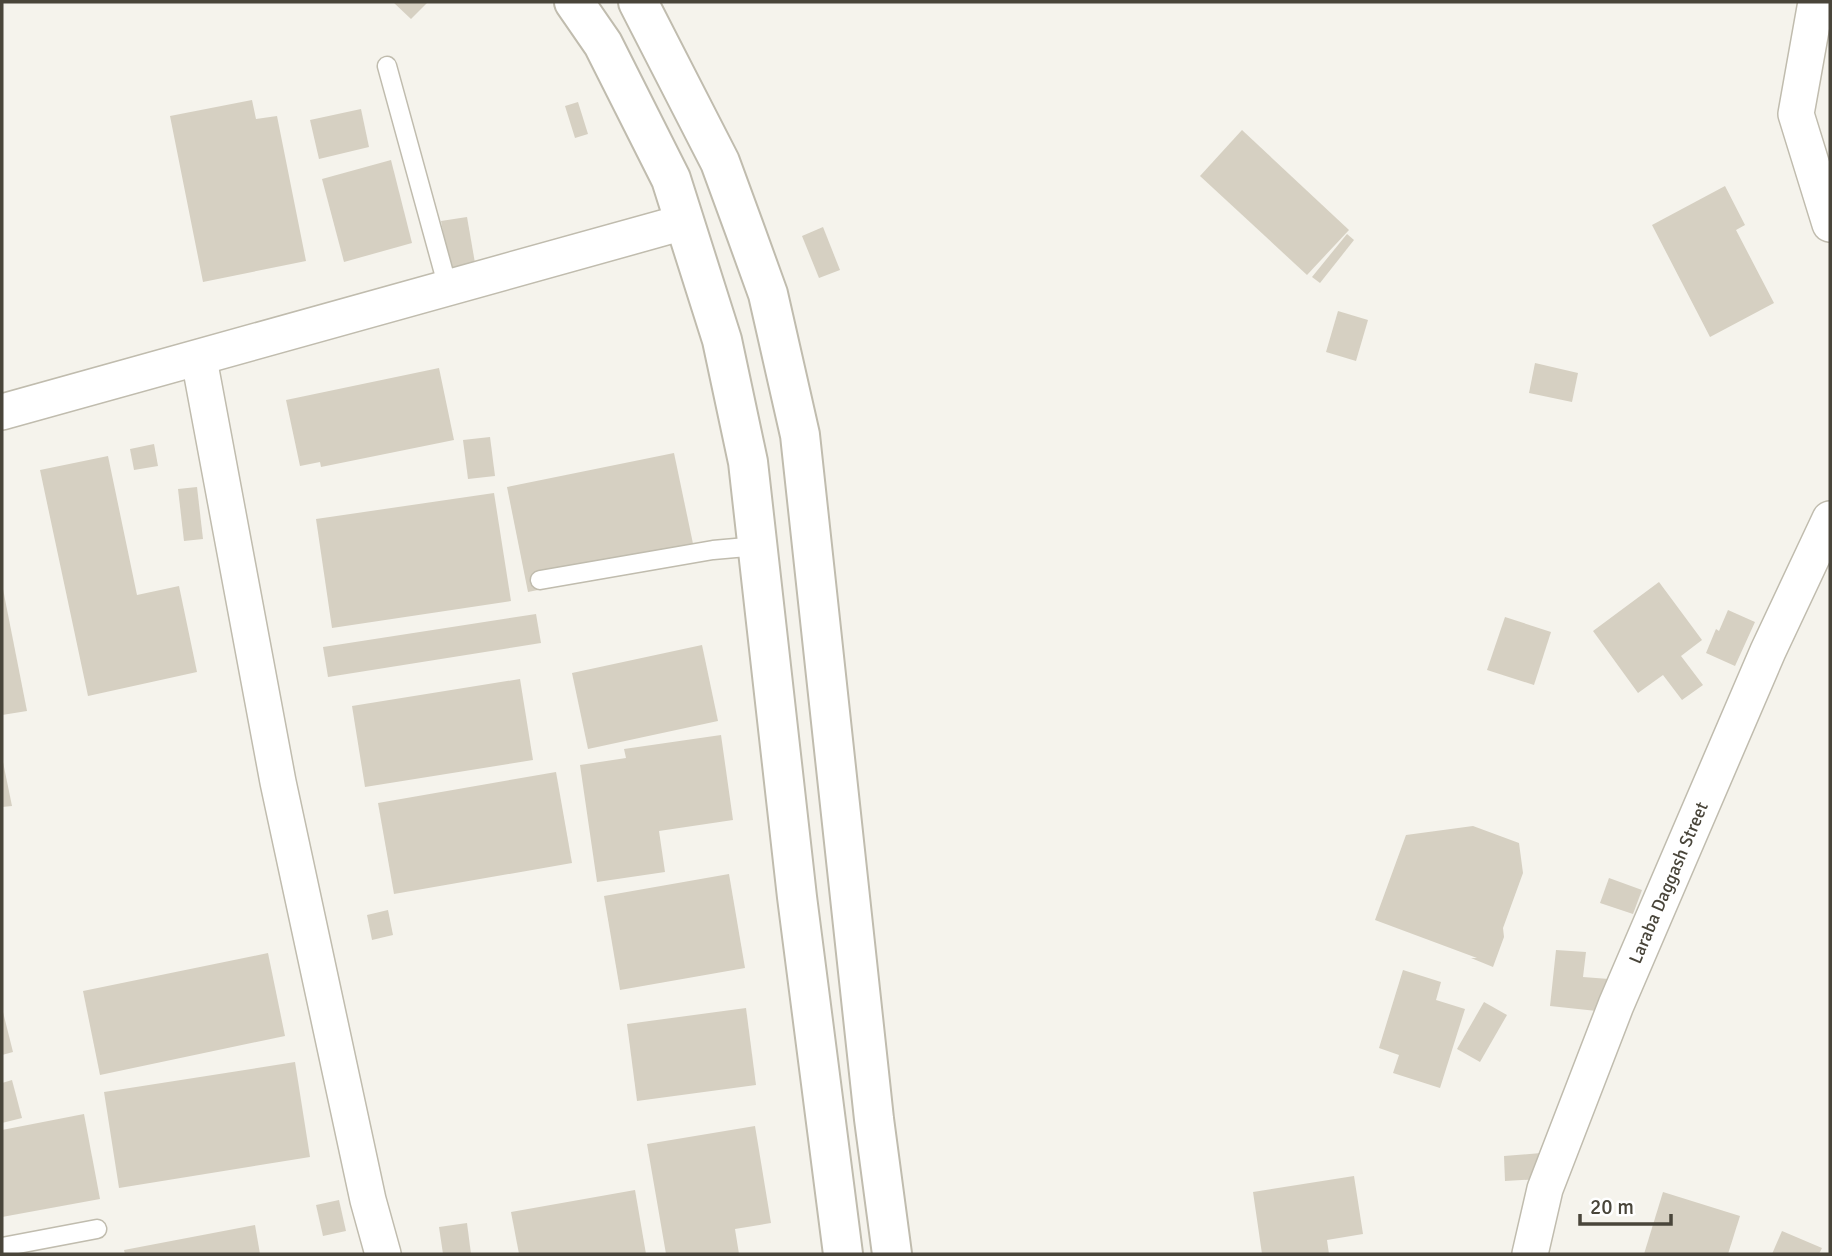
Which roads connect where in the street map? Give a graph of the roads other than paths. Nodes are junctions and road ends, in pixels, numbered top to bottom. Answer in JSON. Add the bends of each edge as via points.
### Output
{"nodes":[{"id":1,"x":574,"y":2,"type":"edge"},
{"id":2,"x":638,"y":2,"type":"edge"},
{"id":3,"x":1816,"y":2,"type":"edge"},
{"id":4,"x":387,"y":66,"type":"dead end"},
{"id":5,"x":684,"y":222,"type":"junction"},
{"id":6,"x":1830,"y":224,"type":"edge"},
{"id":7,"x":448,"y":288,"type":"junction"},
{"id":8,"x":199,"y":359,"type":"junction"},
{"id":9,"x":2,"y":412,"type":"edge"},
{"id":10,"x":1830,"y":519,"type":"edge"},
{"id":11,"x":758,"y":546,"type":"junction"},
{"id":12,"x":540,"y":580,"type":"dead end"},
{"id":13,"x":97,"y":1229,"type":"dead end"},
{"id":14,"x":2,"y":1247,"type":"edge"},
{"id":15,"x":383,"y":1254,"type":"edge"},
{"id":16,"x":843,"y":1254,"type":"edge"},
{"id":17,"x":892,"y":1254,"type":"edge"},
{"id":18,"x":1530,"y":1254,"type":"edge"}],
"edges":[{"from":1,"to":5,"type":"street","via":[[603,44],[671,179]]},
{"from":2,"to":17,"type":"street","via":[[720,162],[768,293],[800,435]]},
{"from":3,"to":6,"type":"street","via":[[1796,114]]},
{"from":4,"to":7,"type":"lane"},
{"from":5,"to":7,"type":"street"},
{"from":5,"to":11,"type":"street","via":[[722,340],[748,462]]},
{"from":7,"to":8,"type":"street"},
{"from":8,"to":9,"type":"street"},
{"from":8,"to":15,"type":"street","via":[[278,782]]},
{"from":10,"to":18,"type":"street","name":"Laraba Daggash Street","via":[[1768,651],[1616,1005],[1545,1189]]},
{"from":11,"to":12,"type":"lane"},
{"from":11,"to":16,"type":"street"},
{"from":13,"to":14,"type":"lane"}]}
